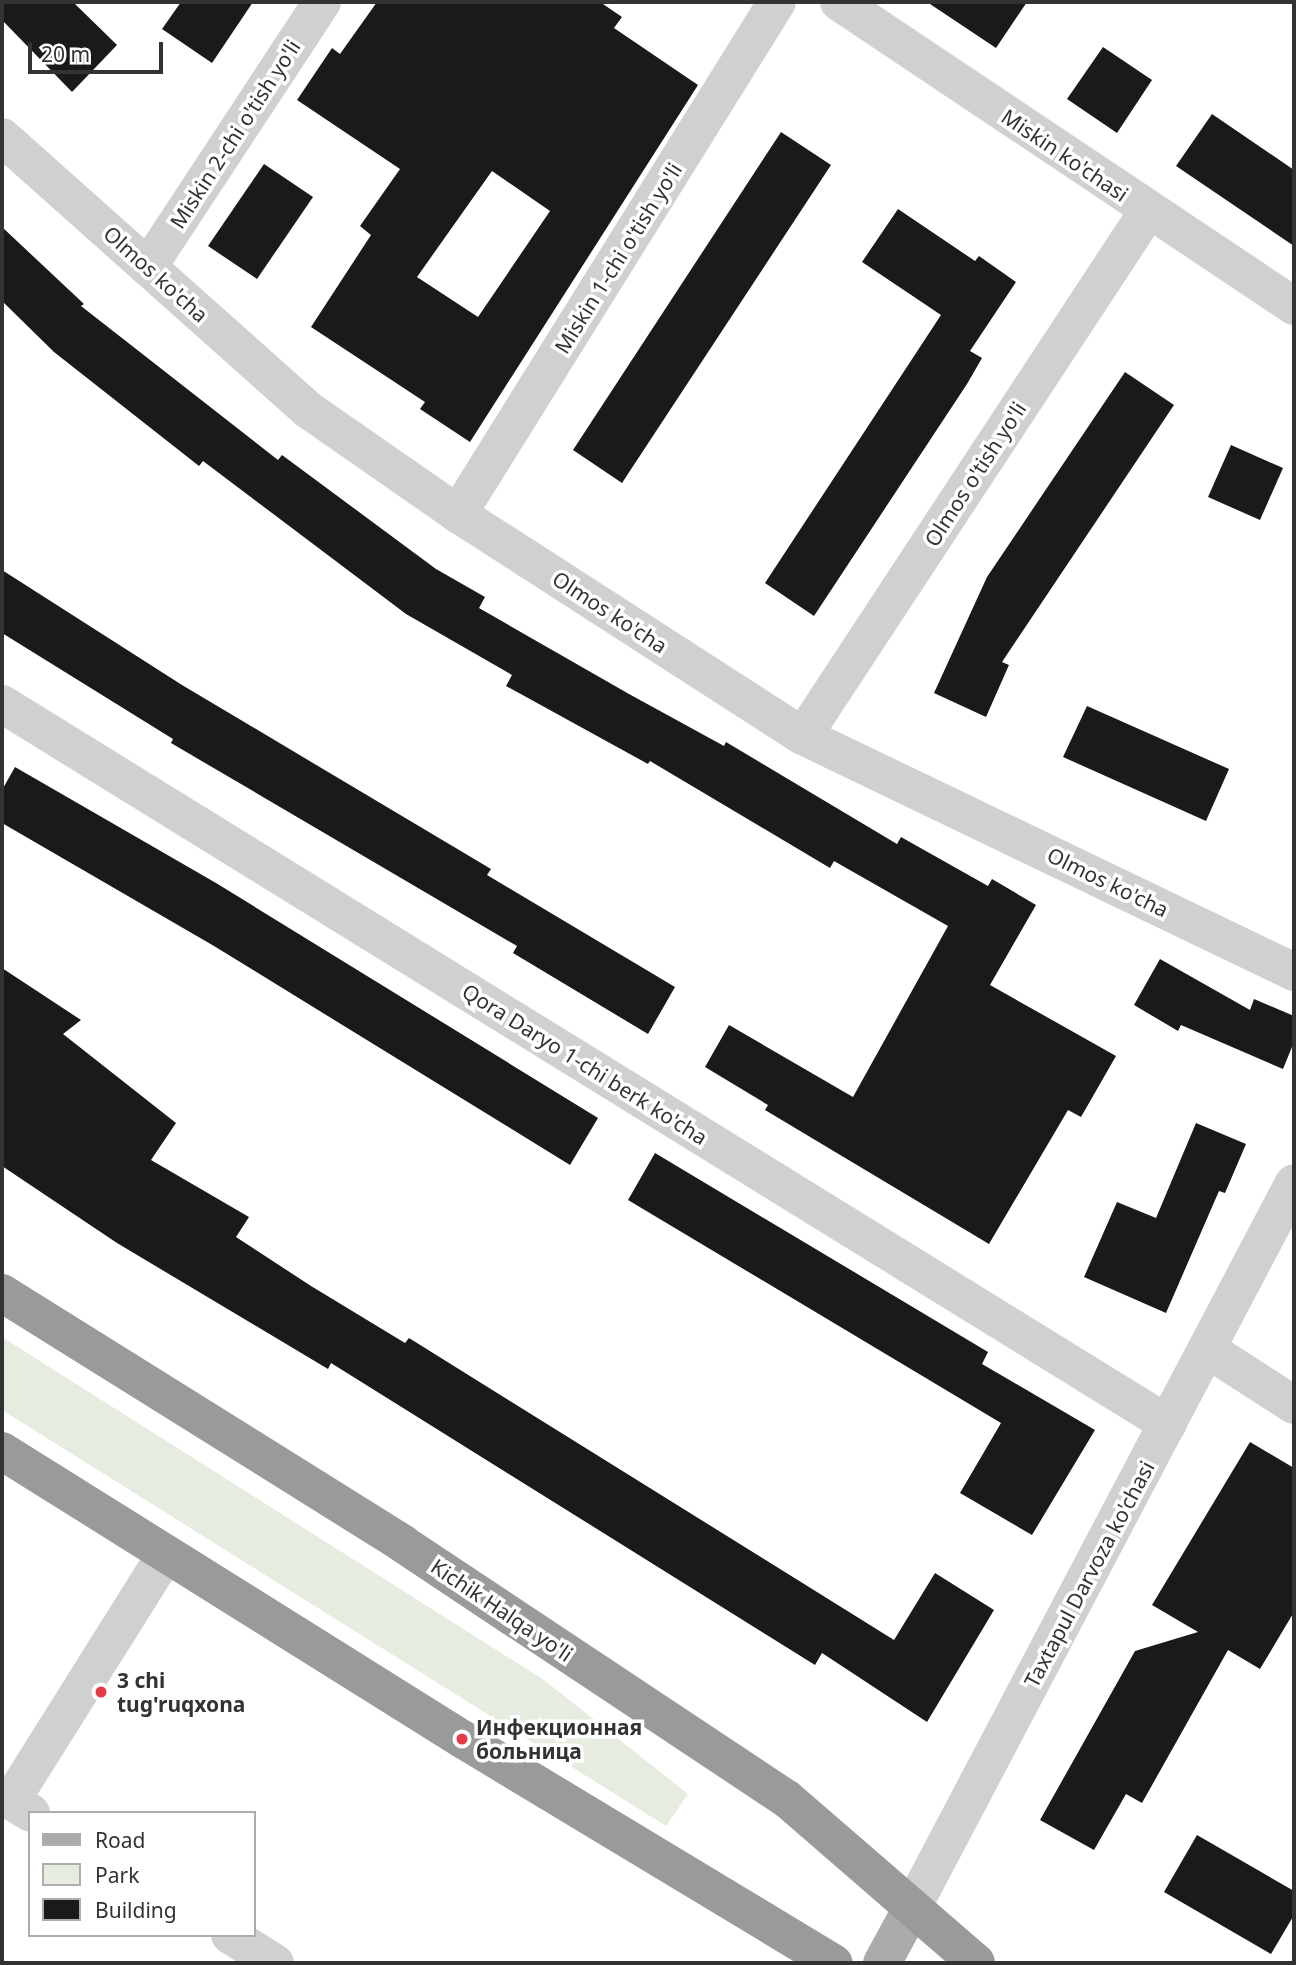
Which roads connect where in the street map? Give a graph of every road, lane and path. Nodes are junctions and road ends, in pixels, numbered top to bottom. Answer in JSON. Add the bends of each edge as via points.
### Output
{"nodes":[{"id":1,"x":322,"y":2,"type":"edge"},
{"id":2,"x":778,"y":2,"type":"edge"},
{"id":3,"x":839,"y":2,"type":"edge"},
{"id":4,"x":2,"y":137,"type":"edge"},
{"id":5,"x":1148,"y":211,"type":"junction"},
{"id":6,"x":148,"y":267,"type":"junction"},
{"id":7,"x":1294,"y":306,"type":"edge"},
{"id":8,"x":458,"y":514,"type":"junction"},
{"id":9,"x":2,"y":704,"type":"edge"},
{"id":10,"x":803,"y":736,"type":"junction"},
{"id":11,"x":1294,"y":972,"type":"edge"},
{"id":12,"x":1294,"y":1183,"type":"edge"},
{"id":13,"x":2,"y":1293,"type":"edge"},
{"id":14,"x":1207,"y":1349,"type":"junction"},
{"id":15,"x":1294,"y":1405,"type":"edge"},
{"id":16,"x":1168,"y":1424,"type":"junction"},
{"id":17,"x":2,"y":1451,"type":"edge"},
{"id":18,"x":166,"y":1554,"type":"junction"},
{"id":19,"x":15,"y":1804,"type":"edge"},
{"id":20,"x":912,"y":1908,"type":"junction"},
{"id":21,"x":233,"y":1937,"type":"edge"},
{"id":22,"x":275,"y":1963,"type":"edge"},
{"id":23,"x":834,"y":1963,"type":"edge"},
{"id":24,"x":882,"y":1963,"type":"edge"},
{"id":25,"x":976,"y":1963,"type":"edge"}],
"edges":[{"from":1,"to":6,"type":"street","name":"Miskin 2-chi o'tish yo'li"},
{"from":2,"to":8,"type":"street","name":"Miskin 1-chi o'tish yo'li"},
{"from":3,"to":5,"type":"street","name":"Miskin ko'chasi"},
{"from":4,"to":6,"type":"street","name":"Olmos ko'cha"},
{"from":5,"to":7,"type":"street","name":"Miskin ko'chasi"},
{"from":5,"to":10,"type":"street","name":"Olmos o'tish yo'li"},
{"from":6,"to":8,"type":"street","name":"Olmos ko'cha","via":[[307,409]]},
{"from":8,"to":10,"type":"street","name":"Olmos ko'cha"},
{"from":9,"to":16,"type":"street","name":"Qora Daryo 1-chi berk ko'cha"},
{"from":10,"to":11,"type":"street","name":"Olmos ko'cha"},
{"from":12,"to":14,"type":"street","name":"Taxtapul Darvoza ko'chasi"},
{"from":13,"to":20,"type":"highway","name":"Kichik Halqa yo'li","via":[[403,1544],[787,1799]]},
{"from":14,"to":15,"type":"street"},
{"from":14,"to":16,"type":"street","name":"Taxtapul Darvoza ko'chasi"},
{"from":16,"to":20,"type":"street","name":"Taxtapul Darvoza ko'chasi"},
{"from":17,"to":18,"type":"highway"},
{"from":18,"to":19,"type":"street"},
{"from":18,"to":23,"type":"highway"},
{"from":20,"to":24,"type":"main road","name":"Taxtapul Darvoza ko'chasi"},
{"from":20,"to":25,"type":"highway","name":"Kichik Halqa yo'li"},
{"from":21,"to":22,"type":"street"}]}
